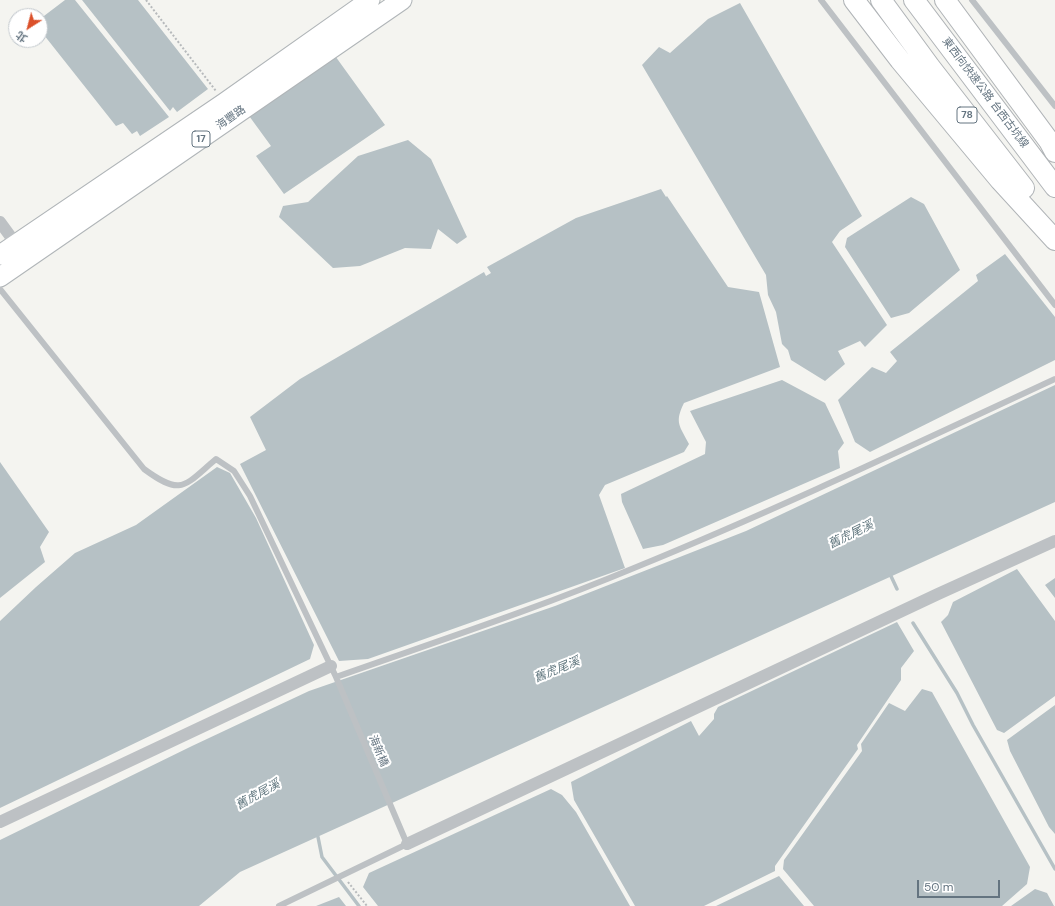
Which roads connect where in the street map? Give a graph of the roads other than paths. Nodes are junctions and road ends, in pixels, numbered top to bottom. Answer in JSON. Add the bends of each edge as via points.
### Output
{"nodes":[{"id":1,"x":370,"y":0,"type":"edge"},
{"id":2,"x":402,"y":0,"type":"edge"},
{"id":3,"x":821,"y":0,"type":"edge"},
{"id":4,"x":854,"y":0,"type":"edge"},
{"id":5,"x":881,"y":0,"type":"edge"},
{"id":6,"x":914,"y":0,"type":"edge"},
{"id":7,"x":945,"y":0,"type":"edge"},
{"id":8,"x":972,"y":0,"type":"edge"},
{"id":9,"x":1055,"y":106,"type":"edge"},
{"id":10,"x":1055,"y":152,"type":"edge"},
{"id":11,"x":1055,"y":187,"type":"edge"},
{"id":12,"x":0,"y":222,"type":"edge"},
{"id":13,"x":1055,"y":229,"type":"edge"},
{"id":14,"x":1055,"y":240,"type":"edge"},
{"id":15,"x":16,"y":244,"type":"junction"},
{"id":16,"x":0,"y":255,"type":"edge"},
{"id":17,"x":0,"y":277,"type":"edge"},
{"id":18,"x":0,"y":288,"type":"edge"},
{"id":19,"x":1055,"y":305,"type":"edge"},
{"id":20,"x":1055,"y":379,"type":"edge"},
{"id":21,"x":1055,"y":541,"type":"edge"},
{"id":22,"x":333,"y":671,"type":"junction"},
{"id":23,"x":0,"y":822,"type":"edge"},
{"id":24,"x":407,"y":844,"type":"junction"},
{"id":25,"x":280,"y":906,"type":"edge"}],
"edges":[{"from":1,"to":15,"type":"main road","name":"海豐路","number":"17"},
{"from":2,"to":17,"type":"main road","name":"海豐路","number":"17"},
{"from":3,"to":19,"type":"lane"},
{"from":4,"to":14,"type":"highway","via":[[900,60],[1000,180]]},
{"from":5,"to":13,"type":"highway","number":"78"},
{"from":6,"to":11,"type":"highway","name":"東西向快速公路 台西古坑線","number":"78"},
{"from":7,"to":10,"type":"highway","via":[[1050,141]]},
{"from":8,"to":9,"type":"lane"},
{"from":12,"to":15,"type":"street"},
{"from":15,"to":16,"type":"main road","name":"海豐路","number":"17"},
{"from":18,"to":22,"type":"lane","name":"海新橋","via":[[144,469],[160,481],[175,486],[187,484],[216,458],[234,471],[250,496]]},
{"from":20,"to":22,"type":"lane","via":[[859,470],[633,569],[528,609]]},
{"from":21,"to":24,"type":"street"},
{"from":22,"to":23,"type":"street"},
{"from":22,"to":24,"type":"lane","name":"海新橋"},
{"from":24,"to":25,"type":"lane"}]}
